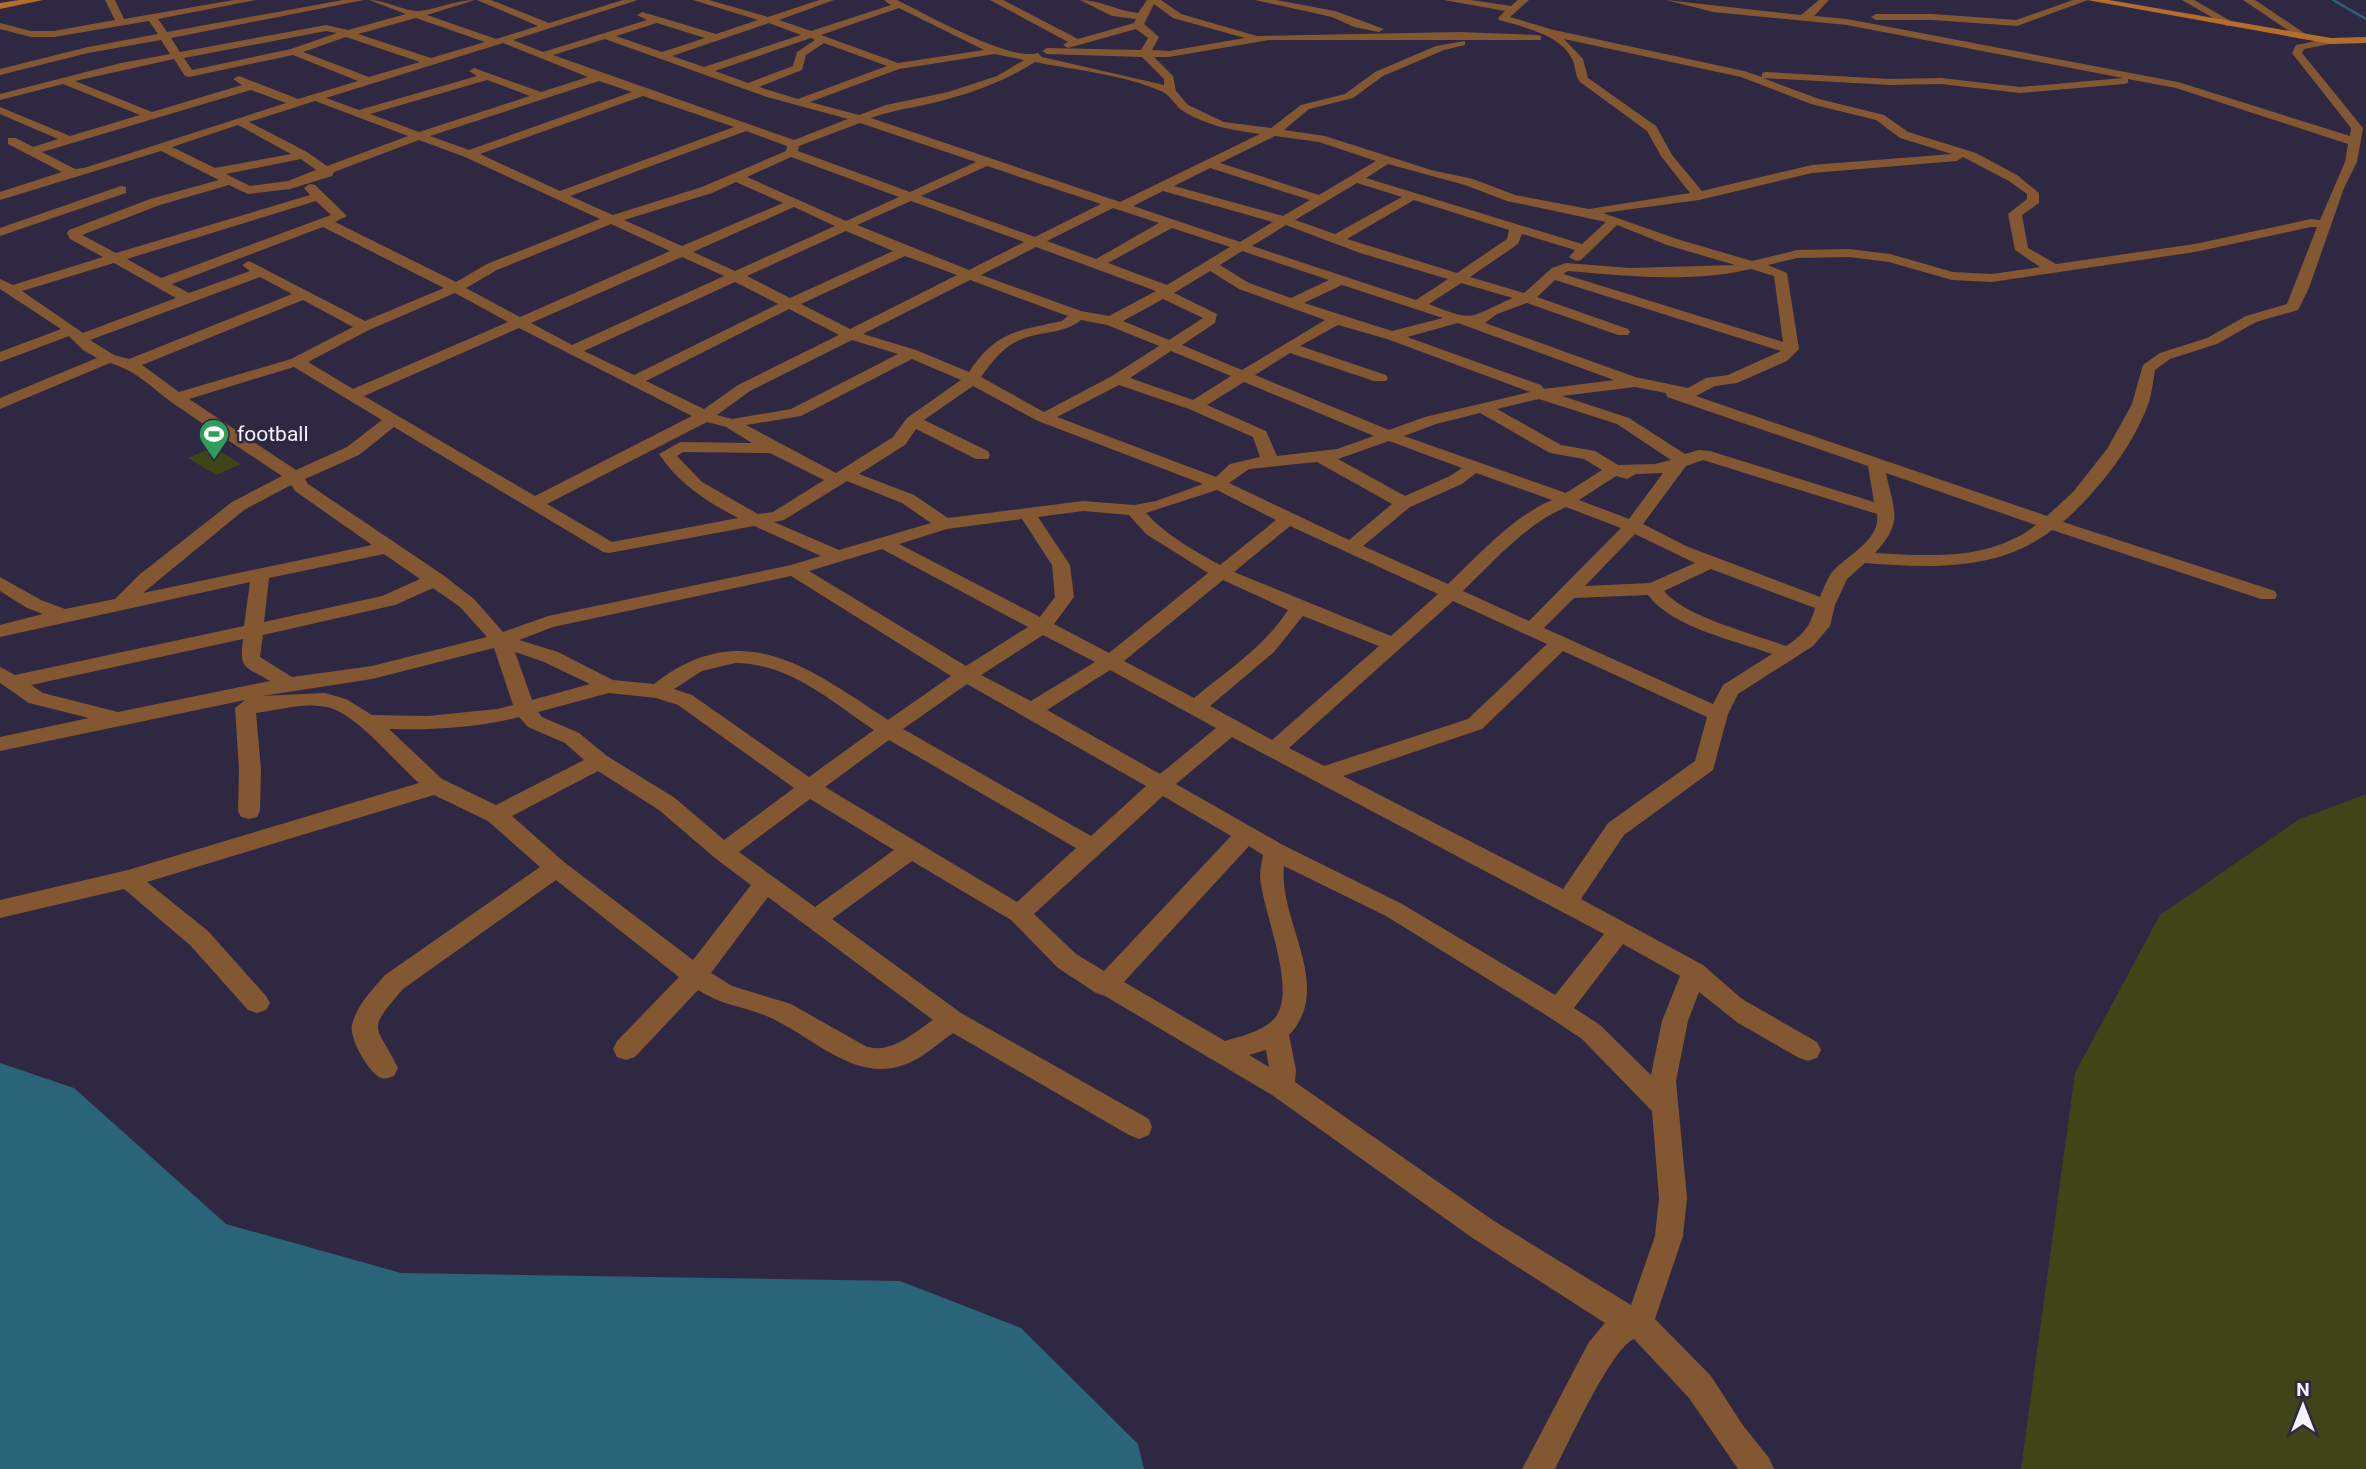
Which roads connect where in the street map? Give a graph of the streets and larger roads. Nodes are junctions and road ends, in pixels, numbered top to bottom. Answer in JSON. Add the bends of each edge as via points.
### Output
{"nodes":[{"id":1,"x":38,"y":0,"type":"edge"},
{"id":2,"x":186,"y":0,"type":"edge"},
{"id":3,"x":251,"y":0,"type":"edge"},
{"id":4,"x":282,"y":0,"type":"edge"},
{"id":5,"x":359,"y":0,"type":"edge"},
{"id":6,"x":374,"y":0,"type":"edge"},
{"id":7,"x":470,"y":0,"type":"edge"},
{"id":8,"x":482,"y":0,"type":"edge"},
{"id":9,"x":633,"y":0,"type":"edge"},
{"id":10,"x":698,"y":0,"type":"edge"},
{"id":11,"x":729,"y":0,"type":"edge"},
{"id":12,"x":829,"y":0,"type":"edge"},
{"id":13,"x":995,"y":0,"type":"edge"},
{"id":14,"x":1084,"y":0,"type":"edge"},
{"id":15,"x":1154,"y":0,"type":"edge"},
{"id":16,"x":1260,"y":0,"type":"edge"},
{"id":17,"x":1449,"y":0,"type":"edge"},
{"id":18,"x":1524,"y":0,"type":"edge"},
{"id":19,"x":1671,"y":0,"type":"edge"},
{"id":20,"x":1824,"y":0,"type":"edge"},
{"id":21,"x":2083,"y":0,"type":"edge"},
{"id":22,"x":2092,"y":0,"type":"edge"},
{"id":23,"x":2187,"y":0,"type":"edge"},
{"id":24,"x":2248,"y":0,"type":"edge"},
{"id":25,"x":894,"y":3,"type":"edge"},
{"id":26,"x":112,"y":5,"type":"edge"},
{"id":27,"x":713,"y":5,"type":"junction"},
{"id":28,"x":0,"y":6,"type":"edge"},
{"id":29,"x":603,"y":6,"type":"junction"},
{"id":30,"x":1514,"y":9,"type":"junction"},
{"id":31,"x":193,"y":10,"type":"junction"},
{"id":32,"x":101,"y":12,"type":"dead end"},
{"id":33,"x":294,"y":12,"type":"junction"},
{"id":34,"x":418,"y":15,"type":"junction"},
{"id":35,"x":152,"y":17,"type":"junction"},
{"id":36,"x":1801,"y":19,"type":"junction"},
{"id":37,"x":656,"y":20,"type":"junction"},
{"id":38,"x":1140,"y":20,"type":"junction"},
{"id":39,"x":1832,"y":20,"type":"junction"},
{"id":40,"x":772,"y":21,"type":"junction"},
{"id":41,"x":121,"y":23,"type":"junction"},
{"id":42,"x":2231,"y":24,"type":"junction"},
{"id":43,"x":548,"y":26,"type":"junction"},
{"id":44,"x":3,"y":28,"type":"edge"},
{"id":45,"x":33,"y":29,"type":"junction"},
{"id":46,"x":307,"y":30,"type":"junction"},
{"id":47,"x":64,"y":32,"type":"junction"},
{"id":48,"x":347,"y":34,"type":"junction"},
{"id":49,"x":811,"y":34,"type":"junction"},
{"id":50,"x":1415,"y":35,"type":"junction"},
{"id":51,"x":163,"y":36,"type":"junction"},
{"id":52,"x":606,"y":36,"type":"junction"},
{"id":53,"x":1483,"y":36,"type":"junction"},
{"id":54,"x":1555,"y":36,"type":"junction"},
{"id":55,"x":714,"y":37,"type":"junction"},
{"id":56,"x":2305,"y":37,"type":"junction"},
{"id":57,"x":823,"y":39,"type":"junction"},
{"id":58,"x":1258,"y":39,"type":"junction"},
{"id":59,"x":2366,"y":40,"type":"edge"},
{"id":60,"x":2331,"y":41,"type":"junction"},
{"id":61,"x":502,"y":42,"type":"junction"},
{"id":62,"x":1076,"y":42,"type":"junction"},
{"id":63,"x":42,"y":43,"type":"junction"},
{"id":64,"x":317,"y":43,"type":"junction"},
{"id":65,"x":1456,"y":44,"type":"junction"},
{"id":66,"x":995,"y":51,"type":"junction"},
{"id":67,"x":1047,"y":51,"type":"junction"},
{"id":68,"x":294,"y":52,"type":"junction"},
{"id":69,"x":65,"y":55,"type":"junction"},
{"id":70,"x":175,"y":55,"type":"junction"},
{"id":71,"x":542,"y":55,"type":"junction"},
{"id":72,"x":664,"y":55,"type":"junction"},
{"id":73,"x":1033,"y":59,"type":"junction"},
{"id":74,"x":438,"y":61,"type":"junction"},
{"id":75,"x":1144,"y":63,"type":"junction"},
{"id":76,"x":897,"y":66,"type":"junction"},
{"id":77,"x":222,"y":69,"type":"junction"},
{"id":78,"x":704,"y":71,"type":"junction"},
{"id":79,"x":0,"y":72,"type":"edge"},
{"id":80,"x":1744,"y":74,"type":"junction"},
{"id":81,"x":1114,"y":75,"type":"junction"},
{"id":82,"x":488,"y":76,"type":"junction"},
{"id":83,"x":599,"y":77,"type":"junction"},
{"id":84,"x":2143,"y":78,"type":"junction"},
{"id":85,"x":63,"y":80,"type":"junction"},
{"id":86,"x":371,"y":82,"type":"junction"},
{"id":87,"x":251,"y":86,"type":"junction"},
{"id":88,"x":748,"y":87,"type":"junction"},
{"id":89,"x":646,"y":91,"type":"junction"},
{"id":90,"x":1171,"y":92,"type":"junction"},
{"id":91,"x":541,"y":96,"type":"junction"},
{"id":92,"x":0,"y":97,"type":"edge"},
{"id":93,"x":317,"y":98,"type":"junction"},
{"id":94,"x":299,"y":103,"type":"junction"},
{"id":95,"x":797,"y":103,"type":"junction"},
{"id":96,"x":2,"y":112,"type":"edge"},
{"id":97,"x":361,"y":113,"type":"junction"},
{"id":98,"x":152,"y":116,"type":"junction"},
{"id":99,"x":859,"y":118,"type":"junction"},
{"id":100,"x":239,"y":121,"type":"junction"},
{"id":101,"x":749,"y":127,"type":"junction"},
{"id":102,"x":50,"y":131,"type":"junction"},
{"id":103,"x":1274,"y":132,"type":"junction"},
{"id":104,"x":421,"y":135,"type":"junction"},
{"id":105,"x":70,"y":140,"type":"junction"},
{"id":106,"x":2355,"y":142,"type":"junction"},
{"id":107,"x":6,"y":143,"type":"edge"},
{"id":108,"x":163,"y":147,"type":"junction"},
{"id":109,"x":792,"y":148,"type":"junction"},
{"id":110,"x":32,"y":152,"type":"junction"},
{"id":111,"x":469,"y":154,"type":"junction"},
{"id":112,"x":303,"y":155,"type":"junction"},
{"id":113,"x":1972,"y":156,"type":"junction"},
{"id":114,"x":1388,"y":159,"type":"junction"},
{"id":115,"x":985,"y":162,"type":"junction"},
{"id":116,"x":1209,"y":163,"type":"junction"},
{"id":117,"x":215,"y":172,"type":"junction"},
{"id":118,"x":328,"y":173,"type":"junction"},
{"id":119,"x":1428,"y":173,"type":"junction"},
{"id":120,"x":738,"y":178,"type":"junction"},
{"id":121,"x":1354,"y":178,"type":"junction"},
{"id":122,"x":97,"y":180,"type":"junction"},
{"id":123,"x":230,"y":181,"type":"junction"},
{"id":124,"x":303,"y":182,"type":"junction"},
{"id":125,"x":1164,"y":187,"type":"junction"},
{"id":126,"x":1398,"y":190,"type":"junction"},
{"id":127,"x":319,"y":195,"type":"junction"},
{"id":128,"x":1414,"y":195,"type":"junction"},
{"id":129,"x":0,"y":196,"type":"edge"},
{"id":130,"x":557,"y":196,"type":"junction"},
{"id":131,"x":1699,"y":196,"type":"junction"},
{"id":132,"x":911,"y":197,"type":"junction"},
{"id":133,"x":1320,"y":200,"type":"junction"},
{"id":134,"x":155,"y":202,"type":"junction"},
{"id":135,"x":793,"y":203,"type":"junction"},
{"id":136,"x":1117,"y":204,"type":"junction"},
{"id":137,"x":1582,"y":211,"type":"junction"},
{"id":138,"x":610,"y":220,"type":"junction"},
{"id":139,"x":1615,"y":220,"type":"junction"},
{"id":140,"x":1286,"y":221,"type":"junction"},
{"id":141,"x":324,"y":222,"type":"junction"},
{"id":142,"x":1170,"y":223,"type":"junction"},
{"id":143,"x":2325,"y":224,"type":"junction"},
{"id":144,"x":848,"y":225,"type":"junction"},
{"id":145,"x":1517,"y":230,"type":"junction"},
{"id":146,"x":0,"y":232,"type":"edge"},
{"id":147,"x":1336,"y":239,"type":"junction"},
{"id":148,"x":1033,"y":242,"type":"junction"},
{"id":149,"x":1241,"y":245,"type":"junction"},
{"id":150,"x":1585,"y":248,"type":"junction"},
{"id":151,"x":682,"y":251,"type":"junction"},
{"id":152,"x":904,"y":251,"type":"junction"},
{"id":153,"x":236,"y":256,"type":"junction"},
{"id":154,"x":114,"y":257,"type":"junction"},
{"id":155,"x":1209,"y":264,"type":"junction"},
{"id":156,"x":1095,"y":265,"type":"junction"},
{"id":157,"x":1752,"y":265,"type":"junction"},
{"id":158,"x":2051,"y":267,"type":"junction"},
{"id":159,"x":1559,"y":271,"type":"junction"},
{"id":160,"x":260,"y":272,"type":"junction"},
{"id":161,"x":1630,"y":272,"type":"junction"},
{"id":162,"x":974,"y":274,"type":"junction"},
{"id":163,"x":735,"y":276,"type":"junction"},
{"id":164,"x":1461,"y":279,"type":"junction"},
{"id":165,"x":1341,"y":280,"type":"junction"},
{"id":166,"x":159,"y":284,"type":"junction"},
{"id":167,"x":6,"y":287,"type":"edge"},
{"id":168,"x":456,"y":288,"type":"junction"},
{"id":169,"x":1165,"y":292,"type":"junction"},
{"id":170,"x":305,"y":294,"type":"junction"},
{"id":171,"x":1616,"y":295,"type":"junction"},
{"id":172,"x":1527,"y":298,"type":"junction"},
{"id":173,"x":188,"y":299,"type":"junction"},
{"id":174,"x":1294,"y":302,"type":"junction"},
{"id":175,"x":789,"y":304,"type":"junction"},
{"id":176,"x":1418,"y":306,"type":"junction"},
{"id":177,"x":1078,"y":315,"type":"junction"},
{"id":178,"x":1337,"y":319,"type":"junction"},
{"id":179,"x":1457,"y":319,"type":"junction"},
{"id":180,"x":1111,"y":321,"type":"junction"},
{"id":181,"x":522,"y":323,"type":"junction"},
{"id":182,"x":364,"y":327,"type":"junction"},
{"id":183,"x":1623,"y":332,"type":"dead end"},
{"id":184,"x":77,"y":334,"type":"junction"},
{"id":185,"x":851,"y":335,"type":"junction"},
{"id":186,"x":1392,"y":336,"type":"junction"},
{"id":187,"x":1169,"y":345,"type":"junction"},
{"id":188,"x":1288,"y":347,"type":"junction"},
{"id":189,"x":1791,"y":349,"type":"junction"},
{"id":190,"x":572,"y":351,"type":"junction"},
{"id":191,"x":911,"y":353,"type":"junction"},
{"id":192,"x":0,"y":357,"type":"edge"},
{"id":193,"x":109,"y":358,"type":"junction"},
{"id":194,"x":296,"y":362,"type":"junction"},
{"id":195,"x":130,"y":364,"type":"junction"},
{"id":196,"x":1244,"y":376,"type":"junction"},
{"id":197,"x":1380,"y":378,"type":"dead end"},
{"id":198,"x":972,"y":379,"type":"junction"},
{"id":199,"x":1118,"y":379,"type":"junction"},
{"id":200,"x":634,"y":381,"type":"junction"},
{"id":201,"x":1635,"y":382,"type":"junction"},
{"id":202,"x":1540,"y":394,"type":"junction"},
{"id":203,"x":354,"y":395,"type":"junction"},
{"id":204,"x":176,"y":398,"type":"junction"},
{"id":205,"x":0,"y":404,"type":"edge"},
{"id":206,"x":1195,"y":406,"type":"junction"},
{"id":207,"x":1481,"y":407,"type":"junction"},
{"id":208,"x":705,"y":416,"type":"junction"},
{"id":209,"x":1044,"y":418,"type":"junction"},
{"id":210,"x":391,"y":421,"type":"junction"},
{"id":211,"x":913,"y":421,"type":"junction"},
{"id":212,"x":732,"y":424,"type":"junction"},
{"id":213,"x":1389,"y":436,"type":"junction"},
{"id":214,"x":773,"y":448,"type":"junction"},
{"id":215,"x":982,"y":454,"type":"dead end"},
{"id":216,"x":1321,"y":457,"type":"junction"},
{"id":217,"x":1269,"y":462,"type":"junction"},
{"id":218,"x":1681,"y":463,"type":"junction"},
{"id":219,"x":1875,"y":464,"type":"junction"},
{"id":220,"x":1476,"y":466,"type":"junction"},
{"id":221,"x":1616,"y":471,"type":"junction"},
{"id":222,"x":295,"y":477,"type":"junction"},
{"id":223,"x":843,"y":478,"type":"junction"},
{"id":224,"x":1218,"y":484,"type":"junction"},
{"id":225,"x":1664,"y":484,"type":"junction"},
{"id":226,"x":1568,"y":500,"type":"junction"},
{"id":227,"x":535,"y":503,"type":"junction"},
{"id":228,"x":1404,"y":503,"type":"junction"},
{"id":229,"x":1134,"y":510,"type":"junction"},
{"id":230,"x":1883,"y":510,"type":"junction"},
{"id":231,"x":1028,"y":515,"type":"junction"},
{"id":232,"x":1288,"y":519,"type":"junction"},
{"id":233,"x":759,"y":521,"type":"junction"},
{"id":234,"x":2050,"y":522,"type":"junction"},
{"id":235,"x":945,"y":524,"type":"junction"},
{"id":236,"x":1633,"y":526,"type":"junction"},
{"id":237,"x":886,"y":544,"type":"junction"},
{"id":238,"x":390,"y":547,"type":"junction"},
{"id":239,"x":1351,"y":547,"type":"junction"},
{"id":240,"x":839,"y":557,"type":"junction"},
{"id":241,"x":1861,"y":557,"type":"junction"},
{"id":242,"x":1712,"y":562,"type":"junction"},
{"id":243,"x":794,"y":570,"type":"junction"},
{"id":244,"x":1222,"y":572,"type":"junction"},
{"id":245,"x":260,"y":575,"type":"junction"},
{"id":246,"x":436,"y":579,"type":"junction"},
{"id":247,"x":0,"y":583,"type":"edge"},
{"id":248,"x":1653,"y":589,"type":"junction"},
{"id":249,"x":1450,"y":591,"type":"junction"},
{"id":250,"x":1568,"y":592,"type":"junction"},
{"id":251,"x":2268,"y":595,"type":"dead end"},
{"id":252,"x":121,"y":603,"type":"junction"},
{"id":253,"x":1825,"y":605,"type":"junction"},
{"id":254,"x":1299,"y":607,"type":"junction"},
{"id":255,"x":64,"y":615,"type":"junction"},
{"id":256,"x":1044,"y":626,"type":"junction"},
{"id":257,"x":1533,"y":628,"type":"junction"},
{"id":258,"x":0,"y":631,"type":"edge"},
{"id":259,"x":254,"y":631,"type":"junction"},
{"id":260,"x":500,"y":640,"type":"junction"},
{"id":261,"x":1562,"y":641,"type":"junction"},
{"id":262,"x":1393,"y":644,"type":"junction"},
{"id":263,"x":1790,"y":654,"type":"junction"},
{"id":264,"x":1111,"y":661,"type":"junction"},
{"id":265,"x":965,"y":675,"type":"junction"},
{"id":266,"x":6,"y":678,"type":"edge"},
{"id":267,"x":291,"y":685,"type":"junction"},
{"id":268,"x":609,"y":686,"type":"junction"},
{"id":269,"x":658,"y":691,"type":"junction"},
{"id":270,"x":36,"y":698,"type":"junction"},
{"id":271,"x":1196,"y":707,"type":"junction"},
{"id":272,"x":245,"y":708,"type":"junction"},
{"id":273,"x":525,"y":710,"type":"junction"},
{"id":274,"x":1032,"y":710,"type":"junction"},
{"id":275,"x":1718,"y":714,"type":"junction"},
{"id":276,"x":118,"y":719,"type":"junction"},
{"id":277,"x":365,"y":722,"type":"junction"},
{"id":278,"x":1230,"y":727,"type":"junction"},
{"id":279,"x":890,"y":730,"type":"junction"},
{"id":280,"x":28,"y":738,"type":"junction"},
{"id":281,"x":0,"y":744,"type":"edge"},
{"id":282,"x":1275,"y":750,"type":"junction"},
{"id":283,"x":598,"y":761,"type":"junction"},
{"id":284,"x":1325,"y":774,"type":"junction"},
{"id":285,"x":1161,"y":785,"type":"junction"},
{"id":286,"x":436,"y":786,"type":"junction"},
{"id":287,"x":811,"y":789,"type":"junction"},
{"id":288,"x":249,"y":811,"type":"dead end"},
{"id":289,"x":496,"y":815,"type":"junction"},
{"id":290,"x":1246,"y":835,"type":"junction"},
{"id":291,"x":913,"y":848,"type":"junction"},
{"id":292,"x":1094,"y":848,"type":"junction"},
{"id":293,"x":1275,"y":851,"type":"junction"},
{"id":294,"x":723,"y":852,"type":"junction"},
{"id":295,"x":556,"y":868,"type":"junction"},
{"id":296,"x":128,"y":879,"type":"junction"},
{"id":297,"x":766,"y":882,"type":"junction"},
{"id":298,"x":1567,"y":902,"type":"junction"},
{"id":299,"x":0,"y":909,"type":"edge"},
{"id":300,"x":1019,"y":914,"type":"junction"},
{"id":301,"x":816,"y":918,"type":"junction"},
{"id":302,"x":1619,"y":932,"type":"junction"},
{"id":303,"x":1693,"y":972,"type":"junction"},
{"id":304,"x":694,"y":975,"type":"junction"},
{"id":305,"x":1105,"y":986,"type":"junction"},
{"id":306,"x":257,"y":1003,"type":"dead end"},
{"id":307,"x":1558,"y":1010,"type":"junction"},
{"id":308,"x":952,"y":1020,"type":"junction"},
{"id":309,"x":1276,"y":1034,"type":"junction"},
{"id":310,"x":626,"y":1049,"type":"dead end"},
{"id":311,"x":1808,"y":1050,"type":"dead end"},
{"id":312,"x":1223,"y":1052,"type":"junction"},
{"id":313,"x":385,"y":1069,"type":"dead end"},
{"id":314,"x":1281,"y":1087,"type":"junction"},
{"id":315,"x":1664,"y":1105,"type":"junction"},
{"id":316,"x":1139,"y":1127,"type":"dead end"},
{"id":317,"x":1639,"y":1322,"type":"junction"},
{"id":318,"x":1538,"y":1469,"type":"edge"},
{"id":319,"x":1758,"y":1469,"type":"edge"}],
"edges":[{"from":1,"to":28,"type":"street"},
{"from":2,"to":31,"type":"street"},
{"from":3,"to":31,"type":"street"},
{"from":4,"to":33,"type":"street"},
{"from":5,"to":33,"type":"street"},
{"from":6,"to":34,"type":"street"},
{"from":7,"to":34,"type":"street"},
{"from":8,"to":43,"type":"street"},
{"from":9,"to":29,"type":"street"},
{"from":10,"to":27,"type":"street"},
{"from":11,"to":27,"type":"street"},
{"from":12,"to":40,"type":"street"},
{"from":13,"to":62,"type":"street"},
{"from":14,"to":38,"type":"street"},
{"from":15,"to":38,"type":"street"},
{"from":15,"to":58,"type":"street","via":[[1177,16]]},
{"from":16,"to":50,"type":"street"},
{"from":17,"to":30,"type":"street"},
{"from":18,"to":30,"type":"street"},
{"from":19,"to":36,"type":"street"},
{"from":20,"to":36,"type":"street"},
{"from":21,"to":39,"type":"street","via":[[2022,23],[1924,17]]},
{"from":22,"to":42,"type":"street"},
{"from":23,"to":42,"type":"street"},
{"from":24,"to":56,"type":"street"},
{"from":25,"to":49,"type":"street"},
{"from":25,"to":66,"type":"street"},
{"from":26,"to":32,"type":"street"},
{"from":26,"to":41,"type":"street"},
{"from":27,"to":40,"type":"street"},
{"from":29,"to":37,"type":"street"},
{"from":29,"to":43,"type":"street"},
{"from":30,"to":54,"type":"street","via":[[1503,18]]},
{"from":31,"to":35,"type":"street"},
{"from":33,"to":46,"type":"street"},
{"from":33,"to":51,"type":"street"},
{"from":34,"to":48,"type":"street"},
{"from":34,"to":61,"type":"street"},
{"from":35,"to":41,"type":"street"},
{"from":35,"to":51,"type":"street"},
{"from":36,"to":39,"type":"street"},
{"from":37,"to":52,"type":"street"},
{"from":37,"to":55,"type":"street"},
{"from":38,"to":62,"type":"street"},
{"from":38,"to":75,"type":"street","via":[[1154,37]]},
{"from":39,"to":84,"type":"street"},
{"from":40,"to":49,"type":"street"},
{"from":40,"to":55,"type":"street"},
{"from":41,"to":47,"type":"street"},
{"from":42,"to":56,"type":"street"},
{"from":43,"to":61,"type":"street"},
{"from":44,"to":45,"type":"street"},
{"from":45,"to":47,"type":"street"},
{"from":45,"to":63,"type":"street"},
{"from":46,"to":48,"type":"street","via":[[333,28]]},
{"from":46,"to":64,"type":"street"},
{"from":46,"to":70,"type":"street"},
{"from":47,"to":63,"type":"street"},
{"from":48,"to":64,"type":"street"},
{"from":48,"to":74,"type":"street"},
{"from":49,"to":57,"type":"street"},
{"from":49,"to":78,"type":"street"},
{"from":50,"to":53,"type":"street"},
{"from":50,"to":58,"type":"street"},
{"from":50,"to":65,"type":"street"},
{"from":51,"to":69,"type":"street"},
{"from":51,"to":70,"type":"street"},
{"from":52,"to":71,"type":"street"},
{"from":52,"to":72,"type":"street"},
{"from":53,"to":54,"type":"street"},
{"from":53,"to":65,"type":"street"},
{"from":54,"to":80,"type":"street"},
{"from":54,"to":131,"type":"street","via":[[1578,59],[1584,80],[1652,129]]},
{"from":55,"to":72,"type":"street"},
{"from":56,"to":60,"type":"street"},
{"from":57,"to":76,"type":"street"},
{"from":57,"to":88,"type":"street","via":[[801,54],[798,68]]},
{"from":58,"to":75,"type":"street"},
{"from":59,"to":60,"type":"street"},
{"from":60,"to":106,"type":"street","via":[[2300,47],[2297,53],[2357,128]]},
{"from":61,"to":71,"type":"street"},
{"from":61,"to":74,"type":"street"},
{"from":62,"to":67,"type":"street"},
{"from":63,"to":69,"type":"street"},
{"from":64,"to":68,"type":"street"},
{"from":65,"to":103,"type":"street","via":[[1379,74],[1349,96],[1306,107]]},
{"from":66,"to":73,"type":"street"},
{"from":66,"to":76,"type":"street"},
{"from":67,"to":73,"type":"street"},
{"from":67,"to":75,"type":"street"},
{"from":68,"to":77,"type":"street"},
{"from":68,"to":86,"type":"street"},
{"from":69,"to":79,"type":"street"},
{"from":70,"to":77,"type":"street","via":[[187,74]]},
{"from":70,"to":85,"type":"street"},
{"from":71,"to":83,"type":"street"},
{"from":72,"to":78,"type":"street"},
{"from":73,"to":81,"type":"street"},
{"from":73,"to":99,"type":"street","via":[[1001,78],[951,95]]},
{"from":74,"to":82,"type":"street"},
{"from":74,"to":86,"type":"street"},
{"from":75,"to":81,"type":"street"},
{"from":75,"to":90,"type":"street","via":[[1169,78]]},
{"from":76,"to":95,"type":"street"},
{"from":77,"to":87,"type":"street"},
{"from":78,"to":88,"type":"street"},
{"from":80,"to":84,"type":"street","via":[[1941,81],[2020,90]]},
{"from":80,"to":113,"type":"street","via":[[1808,100],[1880,117],[1904,135]]},
{"from":81,"to":90,"type":"street"},
{"from":82,"to":91,"type":"street"},
{"from":82,"to":97,"type":"street"},
{"from":83,"to":89,"type":"street"},
{"from":83,"to":91,"type":"street"},
{"from":84,"to":106,"type":"street","via":[[2193,88]]},
{"from":85,"to":92,"type":"street"},
{"from":85,"to":98,"type":"street"},
{"from":86,"to":93,"type":"street"},
{"from":87,"to":94,"type":"street"},
{"from":87,"to":98,"type":"street"},
{"from":88,"to":95,"type":"street"},
{"from":89,"to":101,"type":"street"},
{"from":89,"to":111,"type":"street"},
{"from":90,"to":103,"type":"street","via":[[1184,107],[1212,122]]},
{"from":91,"to":104,"type":"street"},
{"from":93,"to":94,"type":"street"},
{"from":93,"to":97,"type":"street"},
{"from":94,"to":100,"type":"street"},
{"from":95,"to":99,"type":"street"},
{"from":96,"to":102,"type":"street"},
{"from":97,"to":104,"type":"street"},
{"from":98,"to":105,"type":"street"},
{"from":99,"to":109,"type":"street"},
{"from":99,"to":115,"type":"street"},
{"from":100,"to":108,"type":"street"},
{"from":100,"to":112,"type":"street"},
{"from":101,"to":109,"type":"street"},
{"from":101,"to":130,"type":"street"},
{"from":102,"to":105,"type":"street"},
{"from":102,"to":107,"type":"street"},
{"from":103,"to":114,"type":"street","via":[[1307,136]]},
{"from":103,"to":116,"type":"street"},
{"from":104,"to":111,"type":"street"},
{"from":104,"to":118,"type":"street"},
{"from":105,"to":110,"type":"street"},
{"from":106,"to":143,"type":"street"},
{"from":107,"to":110,"type":"street"},
{"from":108,"to":117,"type":"street"},
{"from":108,"to":122,"type":"street"},
{"from":109,"to":120,"type":"street"},
{"from":109,"to":132,"type":"street"},
{"from":110,"to":122,"type":"street"},
{"from":111,"to":130,"type":"street"},
{"from":112,"to":117,"type":"street"},
{"from":112,"to":118,"type":"street"},
{"from":113,"to":131,"type":"street","via":[[1812,169]]},
{"from":113,"to":158,"type":"street","via":[[2034,193],[2034,200],[2015,214],[2022,250]]},
{"from":114,"to":119,"type":"street"},
{"from":114,"to":121,"type":"street"},
{"from":115,"to":132,"type":"street"},
{"from":115,"to":136,"type":"street"},
{"from":116,"to":125,"type":"street"},
{"from":116,"to":133,"type":"street"},
{"from":117,"to":123,"type":"street"},
{"from":118,"to":124,"type":"street"},
{"from":119,"to":126,"type":"street"},
{"from":119,"to":137,"type":"street","via":[[1526,202]]},
{"from":120,"to":135,"type":"street"},
{"from":120,"to":138,"type":"street"},
{"from":121,"to":126,"type":"street"},
{"from":121,"to":133,"type":"street"},
{"from":122,"to":129,"type":"street"},
{"from":122,"to":134,"type":"street"},
{"from":122,"to":146,"type":"street"},
{"from":123,"to":124,"type":"street","via":[[248,190]]},
{"from":123,"to":134,"type":"street"},
{"from":124,"to":127,"type":"street"},
{"from":125,"to":136,"type":"street"},
{"from":125,"to":140,"type":"street"},
{"from":126,"to":128,"type":"street"},
{"from":127,"to":141,"type":"street","via":[[340,216]]},
{"from":127,"to":154,"type":"street"},
{"from":128,"to":145,"type":"street"},
{"from":128,"to":147,"type":"street"},
{"from":130,"to":138,"type":"street"},
{"from":131,"to":137,"type":"street"},
{"from":132,"to":144,"type":"street"},
{"from":132,"to":148,"type":"street"},
{"from":133,"to":140,"type":"street"},
{"from":134,"to":154,"type":"street","via":[[74,233]]},
{"from":135,"to":144,"type":"street"},
{"from":135,"to":151,"type":"street"},
{"from":136,"to":142,"type":"street"},
{"from":136,"to":148,"type":"street"},
{"from":137,"to":139,"type":"street"},
{"from":138,"to":151,"type":"street"},
{"from":138,"to":168,"type":"street","via":[[492,267]]},
{"from":139,"to":150,"type":"street"},
{"from":139,"to":157,"type":"street"},
{"from":140,"to":147,"type":"street"},
{"from":140,"to":149,"type":"street"},
{"from":141,"to":153,"type":"street"},
{"from":141,"to":168,"type":"street"},
{"from":142,"to":149,"type":"street"},
{"from":142,"to":156,"type":"street"},
{"from":143,"to":158,"type":"street","via":[[2311,223],[2195,248]]},
{"from":143,"to":234,"type":"street","via":[[2293,307],[2251,319],[2213,341],[2165,356],[2148,368],[2141,401],[2119,445],[2067,510]]},
{"from":144,"to":152,"type":"street"},
{"from":144,"to":163,"type":"street"},
{"from":145,"to":150,"type":"street"},
{"from":145,"to":164,"type":"street","via":[[1508,246]]},
{"from":147,"to":164,"type":"street"},
{"from":148,"to":156,"type":"street"},
{"from":148,"to":162,"type":"street"},
{"from":149,"to":155,"type":"street"},
{"from":149,"to":165,"type":"street"},
{"from":150,"to":159,"type":"street"},
{"from":151,"to":163,"type":"street"},
{"from":151,"to":181,"type":"street"},
{"from":152,"to":162,"type":"street"},
{"from":152,"to":175,"type":"street"},
{"from":153,"to":160,"type":"street"},
{"from":153,"to":166,"type":"street"},
{"from":154,"to":166,"type":"street"},
{"from":154,"to":167,"type":"street"},
{"from":155,"to":169,"type":"street"},
{"from":155,"to":174,"type":"street","via":[[1244,286]]},
{"from":156,"to":169,"type":"street"},
{"from":157,"to":158,"type":"street","via":[[1815,252],[1870,254],[1972,278]]},
{"from":157,"to":161,"type":"street","via":[[1700,272]]},
{"from":157,"to":189,"type":"street","via":[[1783,276]]},
{"from":159,"to":161,"type":"street"},
{"from":159,"to":171,"type":"street"},
{"from":159,"to":172,"type":"street"},
{"from":160,"to":170,"type":"street"},
{"from":160,"to":173,"type":"street"},
{"from":161,"to":171,"type":"street"},
{"from":162,"to":177,"type":"street"},
{"from":162,"to":185,"type":"street"},
{"from":163,"to":175,"type":"street"},
{"from":163,"to":190,"type":"street"},
{"from":164,"to":172,"type":"street"},
{"from":164,"to":176,"type":"street"},
{"from":165,"to":174,"type":"street"},
{"from":165,"to":176,"type":"street"},
{"from":166,"to":173,"type":"street"},
{"from":167,"to":184,"type":"street"},
{"from":168,"to":181,"type":"street"},
{"from":168,"to":182,"type":"street"},
{"from":169,"to":180,"type":"street"},
{"from":169,"to":187,"type":"street","via":[[1210,314],[1210,320]]},
{"from":170,"to":182,"type":"street"},
{"from":170,"to":195,"type":"street"},
{"from":171,"to":189,"type":"street"},
{"from":172,"to":179,"type":"street","via":[[1479,320]]},
{"from":172,"to":183,"type":"street"},
{"from":173,"to":184,"type":"street"},
{"from":174,"to":178,"type":"street"},
{"from":175,"to":185,"type":"street"},
{"from":175,"to":200,"type":"street"},
{"from":176,"to":179,"type":"street"},
{"from":177,"to":180,"type":"street"},
{"from":177,"to":198,"type":"street","via":[[1067,324],[1015,336],[990,353]]},
{"from":178,"to":186,"type":"street"},
{"from":178,"to":188,"type":"street"},
{"from":179,"to":186,"type":"street"},
{"from":179,"to":201,"type":"street"},
{"from":180,"to":187,"type":"street"},
{"from":181,"to":190,"type":"street"},
{"from":181,"to":203,"type":"street"},
{"from":182,"to":194,"type":"street"},
{"from":184,"to":192,"type":"street"},
{"from":184,"to":193,"type":"street","via":[[88,347]]},
{"from":185,"to":191,"type":"street"},
{"from":185,"to":208,"type":"street","via":[[744,388]]},
{"from":186,"to":202,"type":"street","via":[[1535,388]]},
{"from":187,"to":196,"type":"street"},
{"from":187,"to":199,"type":"street"},
{"from":188,"to":196,"type":"street"},
{"from":188,"to":197,"type":"street"},
{"from":189,"to":201,"type":"street","via":[[1782,358],[1690,393]]},
{"from":190,"to":200,"type":"street"},
{"from":191,"to":198,"type":"street"},
{"from":191,"to":212,"type":"street","via":[[795,413]]},
{"from":193,"to":195,"type":"street"},
{"from":193,"to":205,"type":"street"},
{"from":194,"to":203,"type":"street"},
{"from":194,"to":204,"type":"street"},
{"from":195,"to":204,"type":"street"},
{"from":196,"to":206,"type":"street"},
{"from":196,"to":213,"type":"street"},
{"from":198,"to":209,"type":"street"},
{"from":198,"to":211,"type":"street"},
{"from":199,"to":206,"type":"street"},
{"from":199,"to":209,"type":"street"},
{"from":200,"to":208,"type":"street"},
{"from":201,"to":202,"type":"street"},
{"from":201,"to":219,"type":"street"},
{"from":202,"to":207,"type":"street"},
{"from":202,"to":218,"type":"street","via":[[1623,421]]},
{"from":203,"to":210,"type":"street"},
{"from":204,"to":222,"type":"street"},
{"from":206,"to":217,"type":"street","via":[[1259,434]]},
{"from":207,"to":213,"type":"street"},
{"from":207,"to":221,"type":"street","via":[[1556,449],[1589,455]]},
{"from":208,"to":212,"type":"street"},
{"from":208,"to":227,"type":"street"},
{"from":209,"to":224,"type":"street"},
{"from":210,"to":222,"type":"street","via":[[353,451]]},
{"from":210,"to":227,"type":"street"},
{"from":211,"to":215,"type":"street"},
{"from":211,"to":223,"type":"street","via":[[899,441]]},
{"from":212,"to":214,"type":"street"},
{"from":213,"to":216,"type":"street"},
{"from":213,"to":220,"type":"street"},
{"from":214,"to":223,"type":"street"},
{"from":214,"to":233,"type":"street","via":[[680,447],[667,454],[692,483]]},
{"from":216,"to":217,"type":"street"},
{"from":216,"to":228,"type":"street"},
{"from":217,"to":224,"type":"street","via":[[1236,468]]},
{"from":218,"to":221,"type":"street","via":[[1664,469]]},
{"from":218,"to":225,"type":"street"},
{"from":218,"to":230,"type":"street","via":[[1704,455]]},
{"from":219,"to":230,"type":"street"},
{"from":219,"to":234,"type":"street"},
{"from":220,"to":226,"type":"street"},
{"from":220,"to":228,"type":"street"},
{"from":221,"to":225,"type":"street"},
{"from":221,"to":226,"type":"street"},
{"from":222,"to":238,"type":"street","via":[[301,487]]},
{"from":222,"to":252,"type":"street","via":[[238,506]]},
{"from":223,"to":233,"type":"street","via":[[778,516]]},
{"from":223,"to":235,"type":"street","via":[[908,499]]},
{"from":224,"to":229,"type":"street"},
{"from":224,"to":232,"type":"street"},
{"from":225,"to":236,"type":"street"},
{"from":226,"to":236,"type":"street","via":[[1576,507]]},
{"from":226,"to":249,"type":"street","via":[[1544,510]]},
{"from":227,"to":233,"type":"street","via":[[609,548]]},
{"from":228,"to":239,"type":"street"},
{"from":229,"to":231,"type":"street","via":[[1083,506]]},
{"from":229,"to":244,"type":"street","via":[[1163,540]]},
{"from":230,"to":241,"type":"street","via":[[1887,522],[1883,533]]},
{"from":231,"to":235,"type":"street"},
{"from":231,"to":256,"type":"street","via":[[1061,565],[1065,597]]},
{"from":232,"to":239,"type":"street"},
{"from":232,"to":244,"type":"street"},
{"from":233,"to":240,"type":"street"},
{"from":234,"to":241,"type":"street","via":[[2010,548],[1988,555],[1914,560]]},
{"from":234,"to":251,"type":"street"},
{"from":235,"to":237,"type":"street"},
{"from":236,"to":242,"type":"street"},
{"from":236,"to":250,"type":"street"},
{"from":237,"to":240,"type":"street"},
{"from":237,"to":256,"type":"street"},
{"from":238,"to":245,"type":"street"},
{"from":238,"to":246,"type":"street"},
{"from":239,"to":249,"type":"street"},
{"from":240,"to":243,"type":"street"},
{"from":241,"to":253,"type":"street","via":[[1839,576]]},
{"from":242,"to":248,"type":"street"},
{"from":242,"to":253,"type":"street"},
{"from":243,"to":260,"type":"street","via":[[548,622]]},
{"from":243,"to":265,"type":"street"},
{"from":244,"to":254,"type":"street"},
{"from":244,"to":264,"type":"street"},
{"from":245,"to":252,"type":"street"},
{"from":245,"to":259,"type":"street"},
{"from":246,"to":259,"type":"street","via":[[388,601]]},
{"from":246,"to":260,"type":"street","via":[[467,603]]},
{"from":247,"to":255,"type":"street","via":[[34,604]]},
{"from":248,"to":250,"type":"street"},
{"from":248,"to":263,"type":"street","via":[[1681,614]]},
{"from":249,"to":257,"type":"street"},
{"from":249,"to":262,"type":"street"},
{"from":250,"to":257,"type":"street"},
{"from":252,"to":255,"type":"street"},
{"from":253,"to":263,"type":"street","via":[[1820,626]]},
{"from":254,"to":262,"type":"street"},
{"from":254,"to":271,"type":"street","via":[[1275,640]]},
{"from":255,"to":258,"type":"street"},
{"from":256,"to":264,"type":"street"},
{"from":256,"to":265,"type":"street"},
{"from":257,"to":261,"type":"street"},
{"from":259,"to":266,"type":"street"},
{"from":259,"to":267,"type":"street","via":[[250,660]]},
{"from":260,"to":267,"type":"street","via":[[394,669]]},
{"from":260,"to":268,"type":"street","via":[[551,657]]},
{"from":260,"to":273,"type":"street"},
{"from":261,"to":275,"type":"street"},
{"from":261,"to":284,"type":"street","via":[[1475,724]]},
{"from":262,"to":282,"type":"street"},
{"from":263,"to":275,"type":"street","via":[[1730,690]]},
{"from":264,"to":271,"type":"street"},
{"from":264,"to":274,"type":"street"},
{"from":265,"to":274,"type":"street"},
{"from":265,"to":279,"type":"street"},
{"from":266,"to":270,"type":"street"},
{"from":267,"to":272,"type":"street"},
{"from":267,"to":276,"type":"street"},
{"from":268,"to":269,"type":"street"},
{"from":268,"to":273,"type":"street"},
{"from":269,"to":279,"type":"street","via":[[686,670],[708,661],[769,660],[792,667]]},
{"from":269,"to":287,"type":"street","via":[[685,700]]},
{"from":270,"to":276,"type":"street"},
{"from":270,"to":280,"type":"street","via":[[37,722]]},
{"from":271,"to":278,"type":"street"},
{"from":272,"to":277,"type":"street","via":[[322,700],[348,708]]},
{"from":272,"to":288,"type":"street"},
{"from":273,"to":277,"type":"street","via":[[428,723]]},
{"from":273,"to":283,"type":"street","via":[[535,722],[572,738]]},
{"from":274,"to":285,"type":"street"},
{"from":275,"to":298,"type":"street","via":[[1705,765],[1616,829]]},
{"from":276,"to":280,"type":"street"},
{"from":277,"to":286,"type":"street"},
{"from":278,"to":282,"type":"street"},
{"from":278,"to":285,"type":"street"},
{"from":279,"to":287,"type":"street"},
{"from":279,"to":292,"type":"street"},
{"from":280,"to":281,"type":"street"},
{"from":282,"to":284,"type":"street"},
{"from":283,"to":289,"type":"street"},
{"from":283,"to":294,"type":"street","via":[[667,804]]},
{"from":284,"to":298,"type":"street"},
{"from":285,"to":290,"type":"street"},
{"from":285,"to":292,"type":"street"},
{"from":286,"to":289,"type":"street"},
{"from":286,"to":296,"type":"street"},
{"from":287,"to":291,"type":"street"},
{"from":287,"to":294,"type":"street"},
{"from":289,"to":295,"type":"street"},
{"from":290,"to":293,"type":"street"},
{"from":290,"to":305,"type":"street"},
{"from":291,"to":300,"type":"street"},
{"from":291,"to":301,"type":"street"},
{"from":292,"to":300,"type":"street"},
{"from":293,"to":307,"type":"street","via":[[1394,910]]},
{"from":293,"to":309,"type":"street","via":[[1271,877],[1297,984],[1292,1017]]},
{"from":294,"to":297,"type":"street"},
{"from":295,"to":304,"type":"street"},
{"from":295,"to":313,"type":"street","via":[[402,975],[375,1004],[364,1026],[368,1044]]},
{"from":296,"to":299,"type":"street"},
{"from":296,"to":306,"type":"street","via":[[199,938]]},
{"from":297,"to":301,"type":"street"},
{"from":297,"to":304,"type":"street"},
{"from":298,"to":302,"type":"street"},
{"from":300,"to":305,"type":"street","via":[[1067,961]]},
{"from":301,"to":308,"type":"street"},
{"from":302,"to":303,"type":"street"},
{"from":302,"to":307,"type":"street"},
{"from":303,"to":311,"type":"street","via":[[1740,1012]]},
{"from":303,"to":315,"type":"street","via":[[1675,1021],[1663,1081]]},
{"from":304,"to":308,"type":"street","via":[[724,994],[782,1011],[861,1056],[878,1060],[905,1053]]},
{"from":304,"to":310,"type":"street"},
{"from":305,"to":312,"type":"street"},
{"from":307,"to":315,"type":"street","via":[[1591,1032]]},
{"from":308,"to":316,"type":"street"},
{"from":309,"to":312,"type":"street"},
{"from":309,"to":314,"type":"street","via":[[1283,1070]]},
{"from":312,"to":314,"type":"street"},
{"from":314,"to":317,"type":"street","via":[[1484,1230],[1611,1311]]},
{"from":315,"to":317,"type":"street","via":[[1673,1198],[1669,1236]]},
{"from":317,"to":318,"type":"street","via":[[1619,1330],[1600,1353]]},
{"from":317,"to":319,"type":"street","via":[[1700,1387]]}]}
